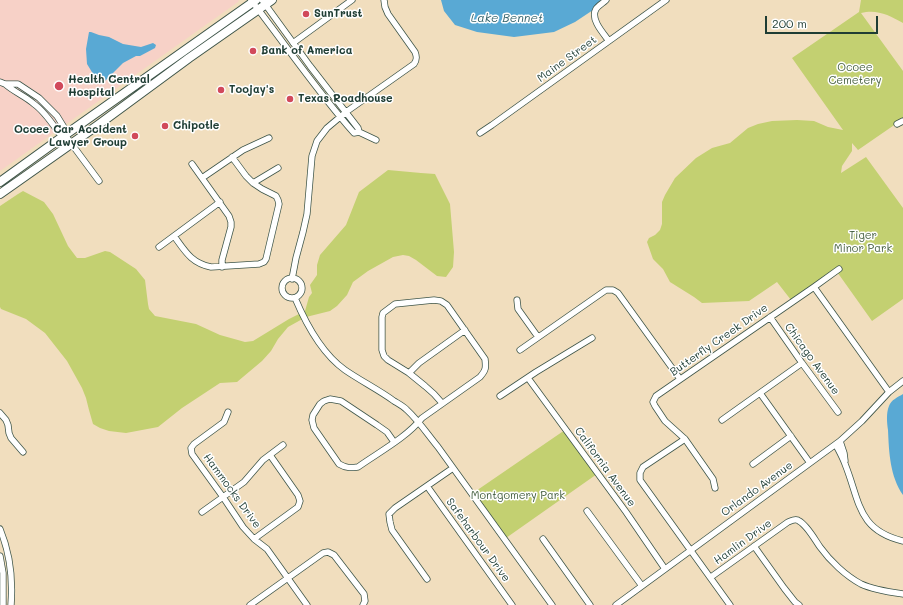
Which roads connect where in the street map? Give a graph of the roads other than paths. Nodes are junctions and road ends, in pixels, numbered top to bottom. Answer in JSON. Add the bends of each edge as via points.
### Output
{"nodes":[{"id":1,"x":352,"y":0,"type":"edge"},
{"id":2,"x":384,"y":0,"type":"edge"},
{"id":3,"x":606,"y":0,"type":"edge"},
{"id":4,"x":666,"y":0,"type":"edge"},
{"id":5,"x":254,"y":1,"type":"edge"},
{"id":6,"x":265,"y":4,"type":"edge"},
{"id":7,"x":609,"y":41,"type":"junction"},
{"id":8,"x":293,"y":43,"type":"junction"},
{"id":9,"x":291,"y":54,"type":"junction"},
{"id":10,"x":315,"y":73,"type":"junction"},
{"id":11,"x":3,"y":83,"type":"edge"},
{"id":12,"x":346,"y":112,"type":"junction"},
{"id":13,"x":340,"y":117,"type":"junction"},
{"id":14,"x":903,"y":121,"type":"edge"},
{"id":15,"x":897,"y":124,"type":"dead end"},
{"id":16,"x":359,"y":132,"type":"junction"},
{"id":17,"x":480,"y":133,"type":"dead end"},
{"id":18,"x":65,"y":135,"type":"junction"},
{"id":19,"x":269,"y":138,"type":"dead end"},
{"id":20,"x":376,"y":140,"type":"dead end"},
{"id":21,"x":71,"y":143,"type":"junction"},
{"id":22,"x":232,"y":157,"type":"junction"},
{"id":23,"x":192,"y":164,"type":"dead end"},
{"id":24,"x":278,"y":168,"type":"dead end"},
{"id":25,"x":202,"y":178,"type":"junction"},
{"id":26,"x":99,"y":181,"type":"dead end"},
{"id":27,"x":0,"y":182,"type":"edge"},
{"id":28,"x":253,"y":183,"type":"junction"},
{"id":29,"x":0,"y":194,"type":"edge"},
{"id":30,"x":220,"y":202,"type":"junction"},
{"id":31,"x":174,"y":236,"type":"junction"},
{"id":32,"x":159,"y":247,"type":"dead end"},
{"id":33,"x":222,"y":267,"type":"junction"},
{"id":34,"x":840,"y":269,"type":"dead end"},
{"id":35,"x":292,"y":279,"type":"junction"},
{"id":36,"x":814,"y":288,"type":"junction"},
{"id":37,"x":295,"y":298,"type":"junction"},
{"id":38,"x":517,"y":300,"type":"dead end"},
{"id":39,"x":770,"y":317,"type":"junction"},
{"id":40,"x":465,"y":330,"type":"junction"},
{"id":41,"x":538,"y":337,"type":"junction"},
{"id":42,"x":592,"y":338,"type":"dead end"},
{"id":43,"x":520,"y":350,"type":"dead end"},
{"id":44,"x":802,"y":363,"type":"junction"},
{"id":45,"x":409,"y":373,"type":"junction"},
{"id":46,"x":528,"y":378,"type":"junction"},
{"id":47,"x":680,"y":379,"type":"junction"},
{"id":48,"x":903,"y":381,"type":"edge"},
{"id":49,"x":889,"y":392,"type":"junction"},
{"id":50,"x":760,"y":393,"type":"junction"},
{"id":51,"x":500,"y":396,"type":"dead end"},
{"id":52,"x":442,"y":403,"type":"junction"},
{"id":53,"x":228,"y":412,"type":"dead end"},
{"id":54,"x":838,"y":412,"type":"dead end"},
{"id":55,"x":0,"y":413,"type":"edge"},
{"id":56,"x":722,"y":420,"type":"dead end"},
{"id":57,"x":419,"y":422,"type":"junction"},
{"id":58,"x":791,"y":436,"type":"junction"},
{"id":59,"x":684,"y":439,"type":"junction"},
{"id":60,"x":394,"y":442,"type":"junction"},
{"id":61,"x":838,"y":443,"type":"junction"},
{"id":62,"x":283,"y":445,"type":"dead end"},
{"id":63,"x":23,"y":452,"type":"dead end"},
{"id":64,"x":270,"y":455,"type":"junction"},
{"id":65,"x":810,"y":463,"type":"junction"},
{"id":66,"x":753,"y":464,"type":"dead end"},
{"id":67,"x":453,"y":468,"type":"junction"},
{"id":68,"x":427,"y":486,"type":"junction"},
{"id":69,"x":715,"y":488,"type":"dead end"},
{"id":70,"x":223,"y":497,"type":"junction"},
{"id":71,"x":587,"y":510,"type":"dead end"},
{"id":72,"x":202,"y":512,"type":"dead end"},
{"id":73,"x":0,"y":529,"type":"edge"},
{"id":74,"x":254,"y":539,"type":"junction"},
{"id":75,"x":543,"y":539,"type":"dead end"},
{"id":76,"x":903,"y":541,"type":"edge"},
{"id":77,"x":754,"y":546,"type":"junction"},
{"id":78,"x":691,"y":550,"type":"junction"},
{"id":79,"x":0,"y":556,"type":"edge"},
{"id":80,"x":665,"y":569,"type":"junction"},
{"id":81,"x":11,"y":572,"type":"junction"},
{"id":82,"x":2,"y":574,"type":"edge"},
{"id":83,"x":711,"y":577,"type":"junction"},
{"id":84,"x":288,"y":578,"type":"junction"},
{"id":85,"x":427,"y":579,"type":"dead end"},
{"id":86,"x":12,"y":581,"type":"junction"},
{"id":87,"x":2,"y":582,"type":"edge"},
{"id":88,"x":642,"y":586,"type":"junction"},
{"id":89,"x":903,"y":594,"type":"edge"},
{"id":90,"x":3,"y":605,"type":"edge"},
{"id":91,"x":11,"y":605,"type":"edge"},
{"id":92,"x":250,"y":605,"type":"edge"},
{"id":93,"x":307,"y":605,"type":"edge"},
{"id":94,"x":363,"y":605,"type":"edge"},
{"id":95,"x":512,"y":605,"type":"edge"},
{"id":96,"x":552,"y":605,"type":"edge"},
{"id":97,"x":590,"y":605,"type":"edge"},
{"id":98,"x":616,"y":605,"type":"edge"},
{"id":99,"x":730,"y":605,"type":"edge"},
{"id":100,"x":799,"y":605,"type":"edge"}],
"edges":[{"from":1,"to":8,"type":"street"},
{"from":2,"to":12,"type":"street","via":[[388,14],[415,52],[416,61]]},
{"from":3,"to":7,"type":"street","via":[[594,13],[595,20]]},
{"from":4,"to":7,"type":"street","name":"Maine Street"},
{"from":5,"to":6,"type":"street"},
{"from":5,"to":18,"type":"highway"},
{"from":6,"to":8,"type":"street"},
{"from":6,"to":9,"type":"street"},
{"from":6,"to":21,"type":"highway"},
{"from":7,"to":17,"type":"street","name":"Maine Street"},
{"from":8,"to":10,"type":"street"},
{"from":9,"to":10,"type":"street","via":[[298,56],[306,67]]},
{"from":9,"to":13,"type":"street"},
{"from":10,"to":12,"type":"street"},
{"from":11,"to":18,"type":"street","via":[[18,84],[39,98],[57,116],[65,129]]},
{"from":12,"to":13,"type":"street"},
{"from":12,"to":16,"type":"street"},
{"from":13,"to":16,"type":"street","via":[[354,133]]},
{"from":13,"to":35,"type":"street","via":[[317,141],[312,156],[304,232]]},
{"from":14,"to":15,"type":"street"},
{"from":16,"to":20,"type":"street"},
{"from":18,"to":21,"type":"street"},
{"from":18,"to":27,"type":"highway"},
{"from":19,"to":22,"type":"street"},
{"from":21,"to":26,"type":"street"},
{"from":21,"to":29,"type":"highway"},
{"from":22,"to":25,"type":"street"},
{"from":22,"to":28,"type":"street"},
{"from":23,"to":25,"type":"street"},
{"from":24,"to":28,"type":"street"},
{"from":25,"to":30,"type":"street"},
{"from":28,"to":33,"type":"street","via":[[276,196],[279,204],[266,259],[260,264]]},
{"from":30,"to":31,"type":"street"},
{"from":30,"to":33,"type":"street","via":[[231,222]]},
{"from":31,"to":32,"type":"street"},
{"from":31,"to":33,"type":"street","via":[[191,258],[203,266]]},
{"from":34,"to":36,"type":"street","name":"Butterfly Creek Drive"},
{"from":35,"to":37,"type":"street","via":[[298,280],[302,289]]},
{"from":35,"to":37,"type":"street","via":[[286,281],[283,292],[288,297]]},
{"from":36,"to":39,"type":"street","name":"Butterfly Creek Drive"},
{"from":36,"to":49,"type":"street"},
{"from":37,"to":57,"type":"street","via":[[305,321],[333,359],[344,369],[406,409]]},
{"from":38,"to":41,"type":"street","via":[[518,309]]},
{"from":39,"to":44,"type":"street","name":"Chicago Avenue"},
{"from":39,"to":47,"type":"street","name":"Butterfly Creek Drive"},
{"from":40,"to":45,"type":"street"},
{"from":40,"to":45,"type":"street","via":[[447,305],[441,301],[395,304],[388,308],[382,317],[382,350],[388,360]]},
{"from":40,"to":52,"type":"street","via":[[485,359],[485,371]]},
{"from":41,"to":43,"type":"street"},
{"from":41,"to":47,"type":"street","via":[[606,290],[613,290],[618,293]]},
{"from":42,"to":46,"type":"street"},
{"from":44,"to":50,"type":"street"},
{"from":44,"to":54,"type":"street","name":"Chicago Avenue"},
{"from":45,"to":52,"type":"street"},
{"from":46,"to":51,"type":"street"},
{"from":46,"to":80,"type":"street","name":"California Avenue"},
{"from":47,"to":59,"type":"street","name":"Butterfly Creek Drive","via":[[656,396],[653,402],[665,421]]},
{"from":48,"to":49,"type":"street","name":"Orlando Avenue"},
{"from":49,"to":61,"type":"street","name":"Orlando Avenue"},
{"from":50,"to":56,"type":"street"},
{"from":50,"to":58,"type":"street"},
{"from":52,"to":57,"type":"street"},
{"from":53,"to":70,"type":"street","name":"Hammocks Drive","via":[[224,422],[191,448],[192,454]]},
{"from":55,"to":63,"type":"street","via":[[8,425],[11,438]]},
{"from":57,"to":60,"type":"street"},
{"from":57,"to":67,"type":"street"},
{"from":58,"to":65,"type":"street"},
{"from":58,"to":66,"type":"street"},
{"from":59,"to":69,"type":"street","via":[[713,479]]},
{"from":59,"to":78,"type":"street","via":[[643,467],[640,480]]},
{"from":60,"to":60,"type":"street","via":[[387,432],[341,401],[324,401],[313,415],[314,428],[339,464],[345,467],[358,467]]},
{"from":61,"to":65,"type":"street","name":"Orlando Avenue"},
{"from":61,"to":76,"type":"street","via":[[844,453],[862,513],[871,525],[882,533]]},
{"from":62,"to":64,"type":"street"},
{"from":64,"to":70,"type":"street","via":[[244,482]]},
{"from":64,"to":74,"type":"street","via":[[300,501],[298,507]]},
{"from":65,"to":78,"type":"street","name":"Orlando Avenue"},
{"from":67,"to":68,"type":"street"},
{"from":67,"to":96,"type":"street"},
{"from":68,"to":85,"type":"street","via":[[389,514],[392,530]]},
{"from":68,"to":95,"type":"street","name":"Safeharbour Drive"},
{"from":70,"to":72,"type":"street"},
{"from":70,"to":74,"type":"street","name":"Hammocks Drive"},
{"from":71,"to":88,"type":"street"},
{"from":73,"to":81,"type":"street"},
{"from":74,"to":84,"type":"street","name":"Hammocks Drive","via":[[267,550]]},
{"from":75,"to":97,"type":"street"},
{"from":77,"to":83,"type":"street","name":"Hamlin Drive"},
{"from":77,"to":89,"type":"street","name":"Hamlin Drive","via":[[788,522],[799,520],[833,562],[861,584]]},
{"from":77,"to":100,"type":"street"},
{"from":78,"to":80,"type":"street","name":"Orlando Avenue"},
{"from":78,"to":83,"type":"street"},
{"from":79,"to":82,"type":"street"},
{"from":80,"to":88,"type":"street","name":"Orlando Avenue"},
{"from":81,"to":82,"type":"street"},
{"from":81,"to":86,"type":"street"},
{"from":82,"to":87,"type":"street"},
{"from":83,"to":99,"type":"street"},
{"from":84,"to":92,"type":"street"},
{"from":84,"to":93,"type":"street","name":"Hammocks Drive"},
{"from":84,"to":94,"type":"street","via":[[328,552],[334,555],[364,594]]},
{"from":86,"to":87,"type":"street"},
{"from":86,"to":91,"type":"street"},
{"from":87,"to":90,"type":"street"},
{"from":88,"to":98,"type":"street","name":"Orlando Avenue"}]}
